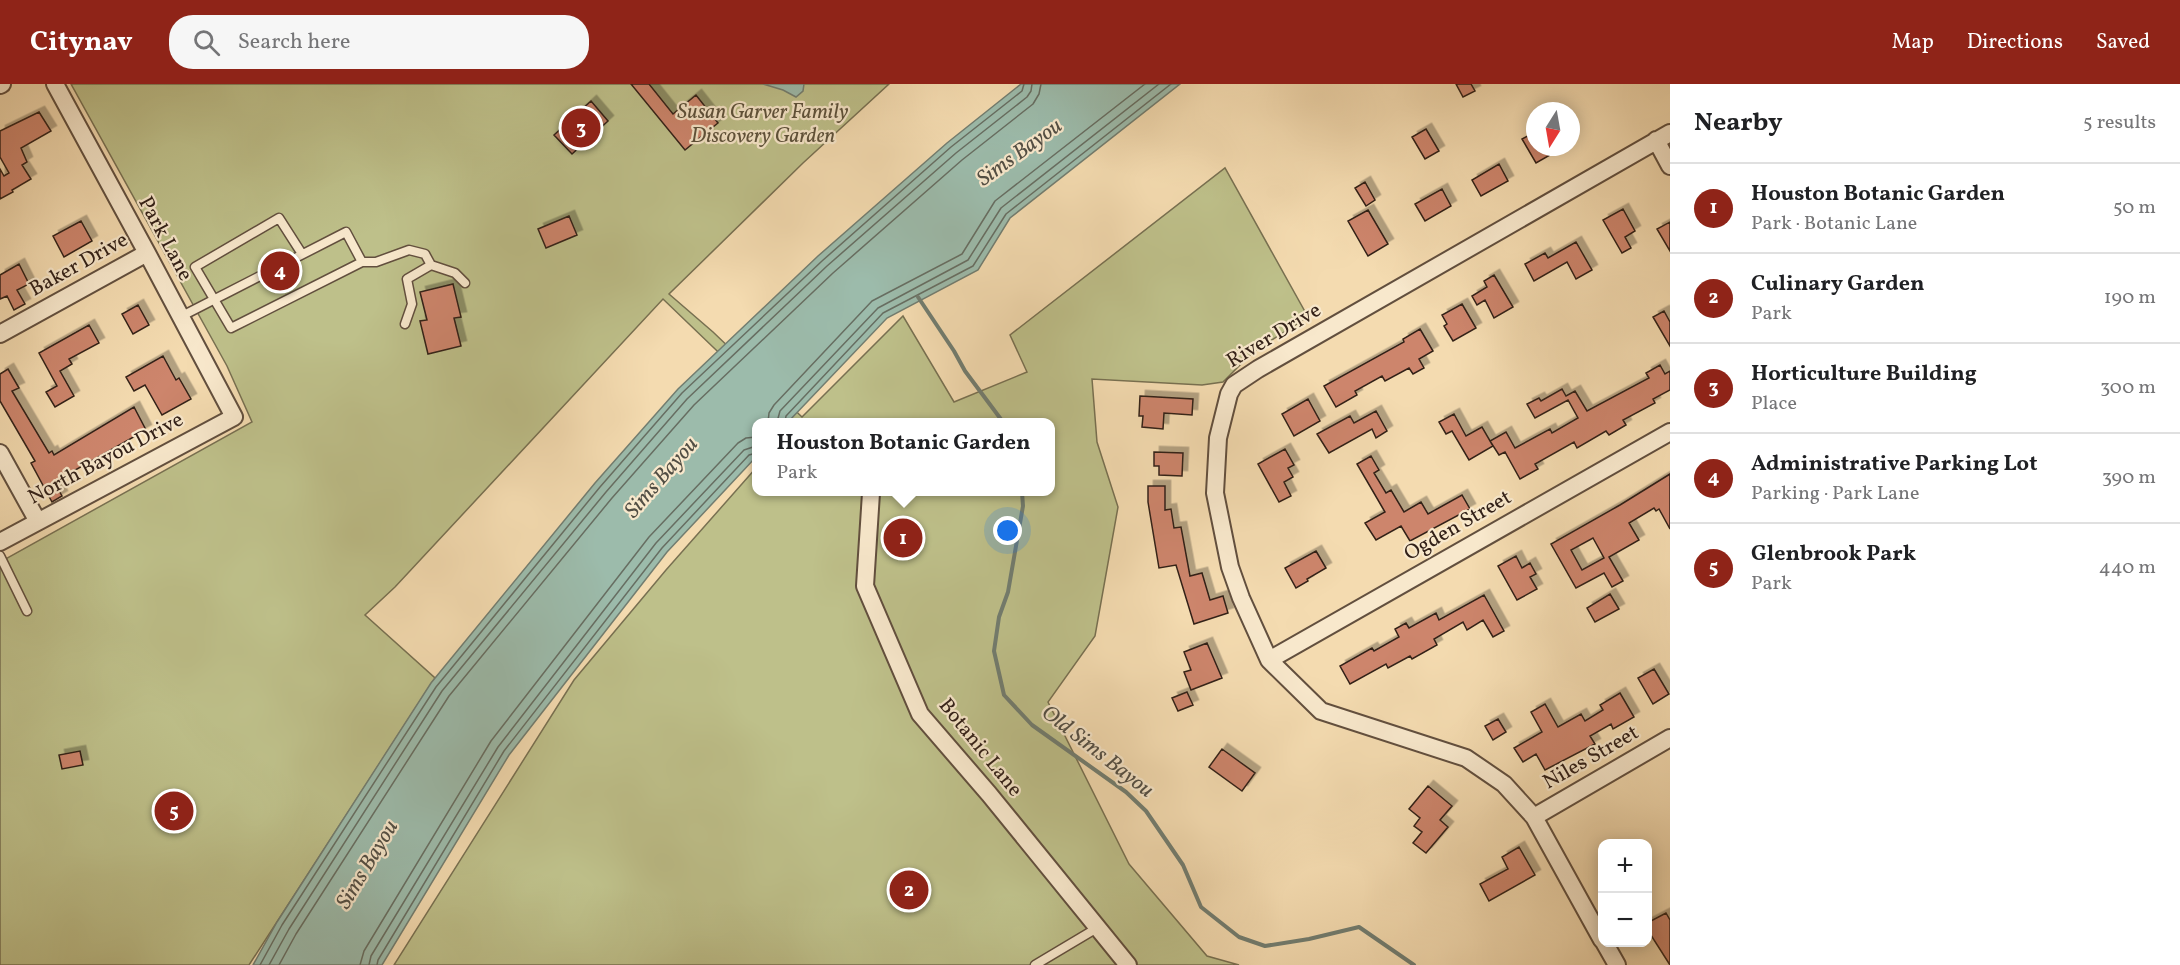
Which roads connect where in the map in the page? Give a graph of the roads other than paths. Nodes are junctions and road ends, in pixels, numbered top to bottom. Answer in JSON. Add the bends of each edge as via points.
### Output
{"nodes":[{"id":1,"x":55,"y":84,"type":"edge"},
{"id":2,"x":1663,"y":137,"type":"edge"},
{"id":3,"x":1670,"y":165,"type":"edge"},
{"id":4,"x":147,"y":253,"type":"junction"},
{"id":5,"x":302,"y":254,"type":"junction"},
{"id":6,"x":362,"y":262,"type":"junction"},
{"id":7,"x":431,"y":265,"type":"junction"},
{"id":8,"x":465,"y":283,"type":"dead end"},
{"id":9,"x":214,"y":300,"type":"junction"},
{"id":10,"x":180,"y":317,"type":"junction"},
{"id":11,"x":405,"y":324,"type":"dead end"},
{"id":12,"x":0,"y":334,"type":"edge"},
{"id":13,"x":234,"y":417,"type":"joint"},
{"id":14,"x":1670,"y":432,"type":"edge"},
{"id":15,"x":0,"y":453,"type":"edge"},
{"id":16,"x":871,"y":496,"type":"edge"},
{"id":17,"x":37,"y":520,"type":"junction"},
{"id":18,"x":0,"y":542,"type":"edge"},
{"id":19,"x":0,"y":555,"type":"edge"},
{"id":20,"x":27,"y":611,"type":"dead end"},
{"id":21,"x":1269,"y":660,"type":"junction"},
{"id":22,"x":1670,"y":738,"type":"edge"},
{"id":23,"x":1534,"y":817,"type":"junction"},
{"id":24,"x":1097,"y":928,"type":"junction"},
{"id":25,"x":1598,"y":932,"type":"edge"},
{"id":26,"x":1606,"y":947,"type":"edge"},
{"id":27,"x":1035,"y":965,"type":"edge"},
{"id":28,"x":1128,"y":965,"type":"edge"},
{"id":29,"x":1617,"y":965,"type":"edge"}],
"edges":[{"from":1,"to":4,"type":"street","name":"Park Lane"},
{"from":2,"to":3,"type":"street"},
{"from":2,"to":21,"type":"street","name":"River Drive","via":[[1234,385],[1228,394],[1218,438],[1215,493],[1230,567]]},
{"from":4,"to":10,"type":"street","name":"Park Lane"},
{"from":4,"to":12,"type":"street","name":"Baker Drive"},
{"from":5,"to":6,"type":"lane","via":[[346,232]]},
{"from":5,"to":9,"type":"lane"},
{"from":5,"to":9,"type":"lane","via":[[279,218],[195,267]]},
{"from":6,"to":7,"type":"lane","via":[[376,262],[409,250],[425,254]]},
{"from":6,"to":9,"type":"lane","via":[[231,328]]},
{"from":7,"to":8,"type":"lane","via":[[455,273]]},
{"from":7,"to":11,"type":"lane","via":[[406,279],[412,304]]},
{"from":9,"to":10,"type":"lane"},
{"from":10,"to":13,"type":"street","name":"Park Lane"},
{"from":13,"to":17,"type":"street","name":"North Bayou Drive"},
{"from":14,"to":21,"type":"street","name":"Ogden Street"},
{"from":15,"to":17,"type":"street"},
{"from":16,"to":24,"type":"street","name":"Botanic Lane","via":[[865,586],[920,714]]},
{"from":17,"to":18,"type":"street","name":"North Bayou Drive"},
{"from":19,"to":20,"type":"lane"},
{"from":21,"to":23,"type":"street","name":"River Drive","via":[[1321,711],[1466,758],[1504,784]]},
{"from":22,"to":23,"type":"street","name":"Niles Street"},
{"from":23,"to":25,"type":"street","name":"River Drive"},
{"from":24,"to":27,"type":"lane"},
{"from":24,"to":28,"type":"street","name":"Botanic Lane"},
{"from":26,"to":29,"type":"street","name":"River Drive"}]}
